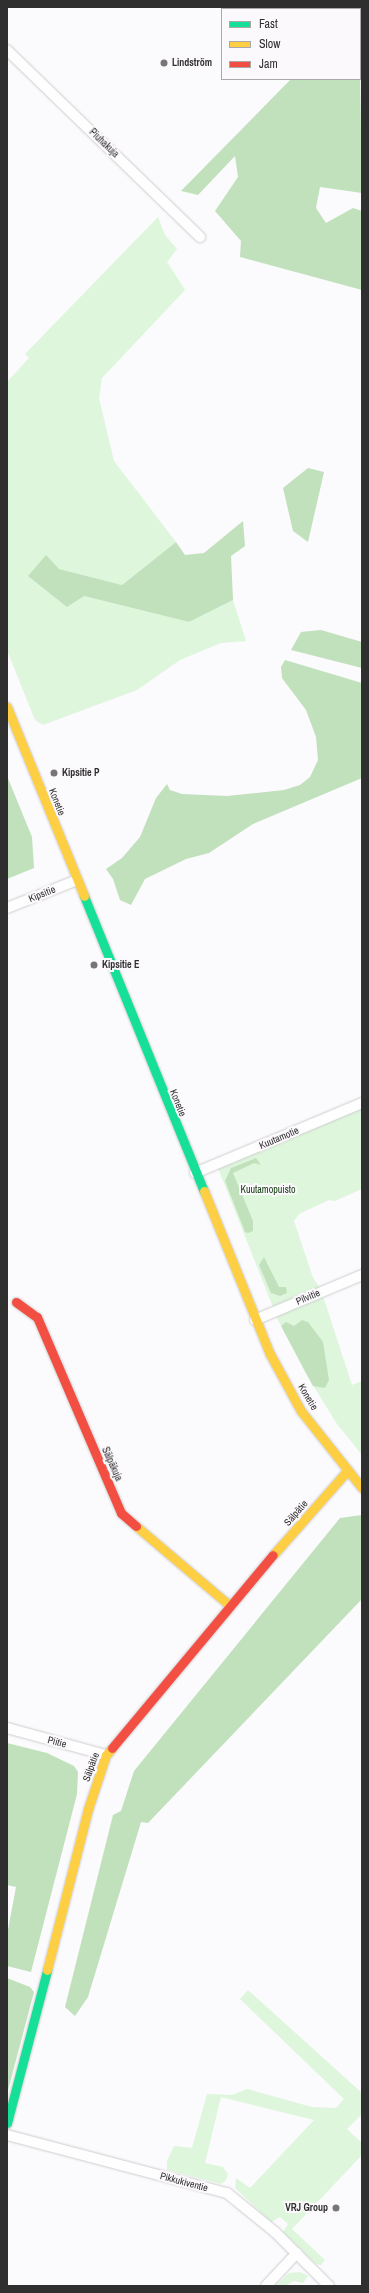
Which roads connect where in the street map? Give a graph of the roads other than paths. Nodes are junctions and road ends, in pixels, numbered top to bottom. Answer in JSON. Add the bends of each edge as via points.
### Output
{"nodes":[{"id":1,"x":7,"y":50,"type":"edge"},
{"id":2,"x":200,"y":237,"type":"dead end"},
{"id":3,"x":7,"y":707,"type":"edge"},
{"id":4,"x":77,"y":880,"type":"junction"},
{"id":5,"x":7,"y":908,"type":"edge"},
{"id":6,"x":362,"y":1103,"type":"edge"},
{"id":7,"x":195,"y":1174,"type":"junction"},
{"id":8,"x":362,"y":1275,"type":"edge"},
{"id":9,"x":16,"y":1302,"type":"dead end"},
{"id":10,"x":255,"y":1320,"type":"junction"},
{"id":11,"x":347,"y":1471,"type":"junction"},
{"id":12,"x":362,"y":1488,"type":"edge"},
{"id":13,"x":229,"y":1605,"type":"junction"},
{"id":14,"x":7,"y":1728,"type":"edge"},
{"id":15,"x":106,"y":1755,"type":"junction"},
{"id":16,"x":7,"y":2123,"type":"edge"},
{"id":17,"x":7,"y":2136,"type":"edge"},
{"id":18,"x":297,"y":2253,"type":"junction"},
{"id":19,"x":266,"y":2286,"type":"edge"},
{"id":20,"x":329,"y":2286,"type":"edge"}],
"edges":[{"from":1,"to":2,"type":"street","name":"Piuhakuja"},
{"from":3,"to":4,"type":"street","name":"Konetie"},
{"from":4,"to":5,"type":"street","name":"Kipsitie"},
{"from":4,"to":7,"type":"street","name":"Konetie"},
{"from":6,"to":7,"type":"street","name":"Kuutamotie"},
{"from":7,"to":10,"type":"street","name":"Konetie"},
{"from":8,"to":10,"type":"street","name":"Pilvitie"},
{"from":9,"to":13,"type":"street","name":"Sälpäkuja","via":[[37,1317],[121,1513]]},
{"from":10,"to":11,"type":"street","name":"Konetie","via":[[270,1354],[302,1411]]},
{"from":11,"to":12,"type":"street","name":"Konetie"},
{"from":11,"to":13,"type":"street","name":"Sälpätie"},
{"from":13,"to":15,"type":"street","name":"Sälpätie"},
{"from":14,"to":15,"type":"street","name":"Piitie"},
{"from":15,"to":16,"type":"street","name":"Sälpätie","via":[[84,1823]]},
{"from":17,"to":18,"type":"street","name":"Pikkukiventie","via":[[227,2193]]},
{"from":18,"to":19,"type":"street"},
{"from":18,"to":20,"type":"street","name":"Pikkukiventie"}]}
